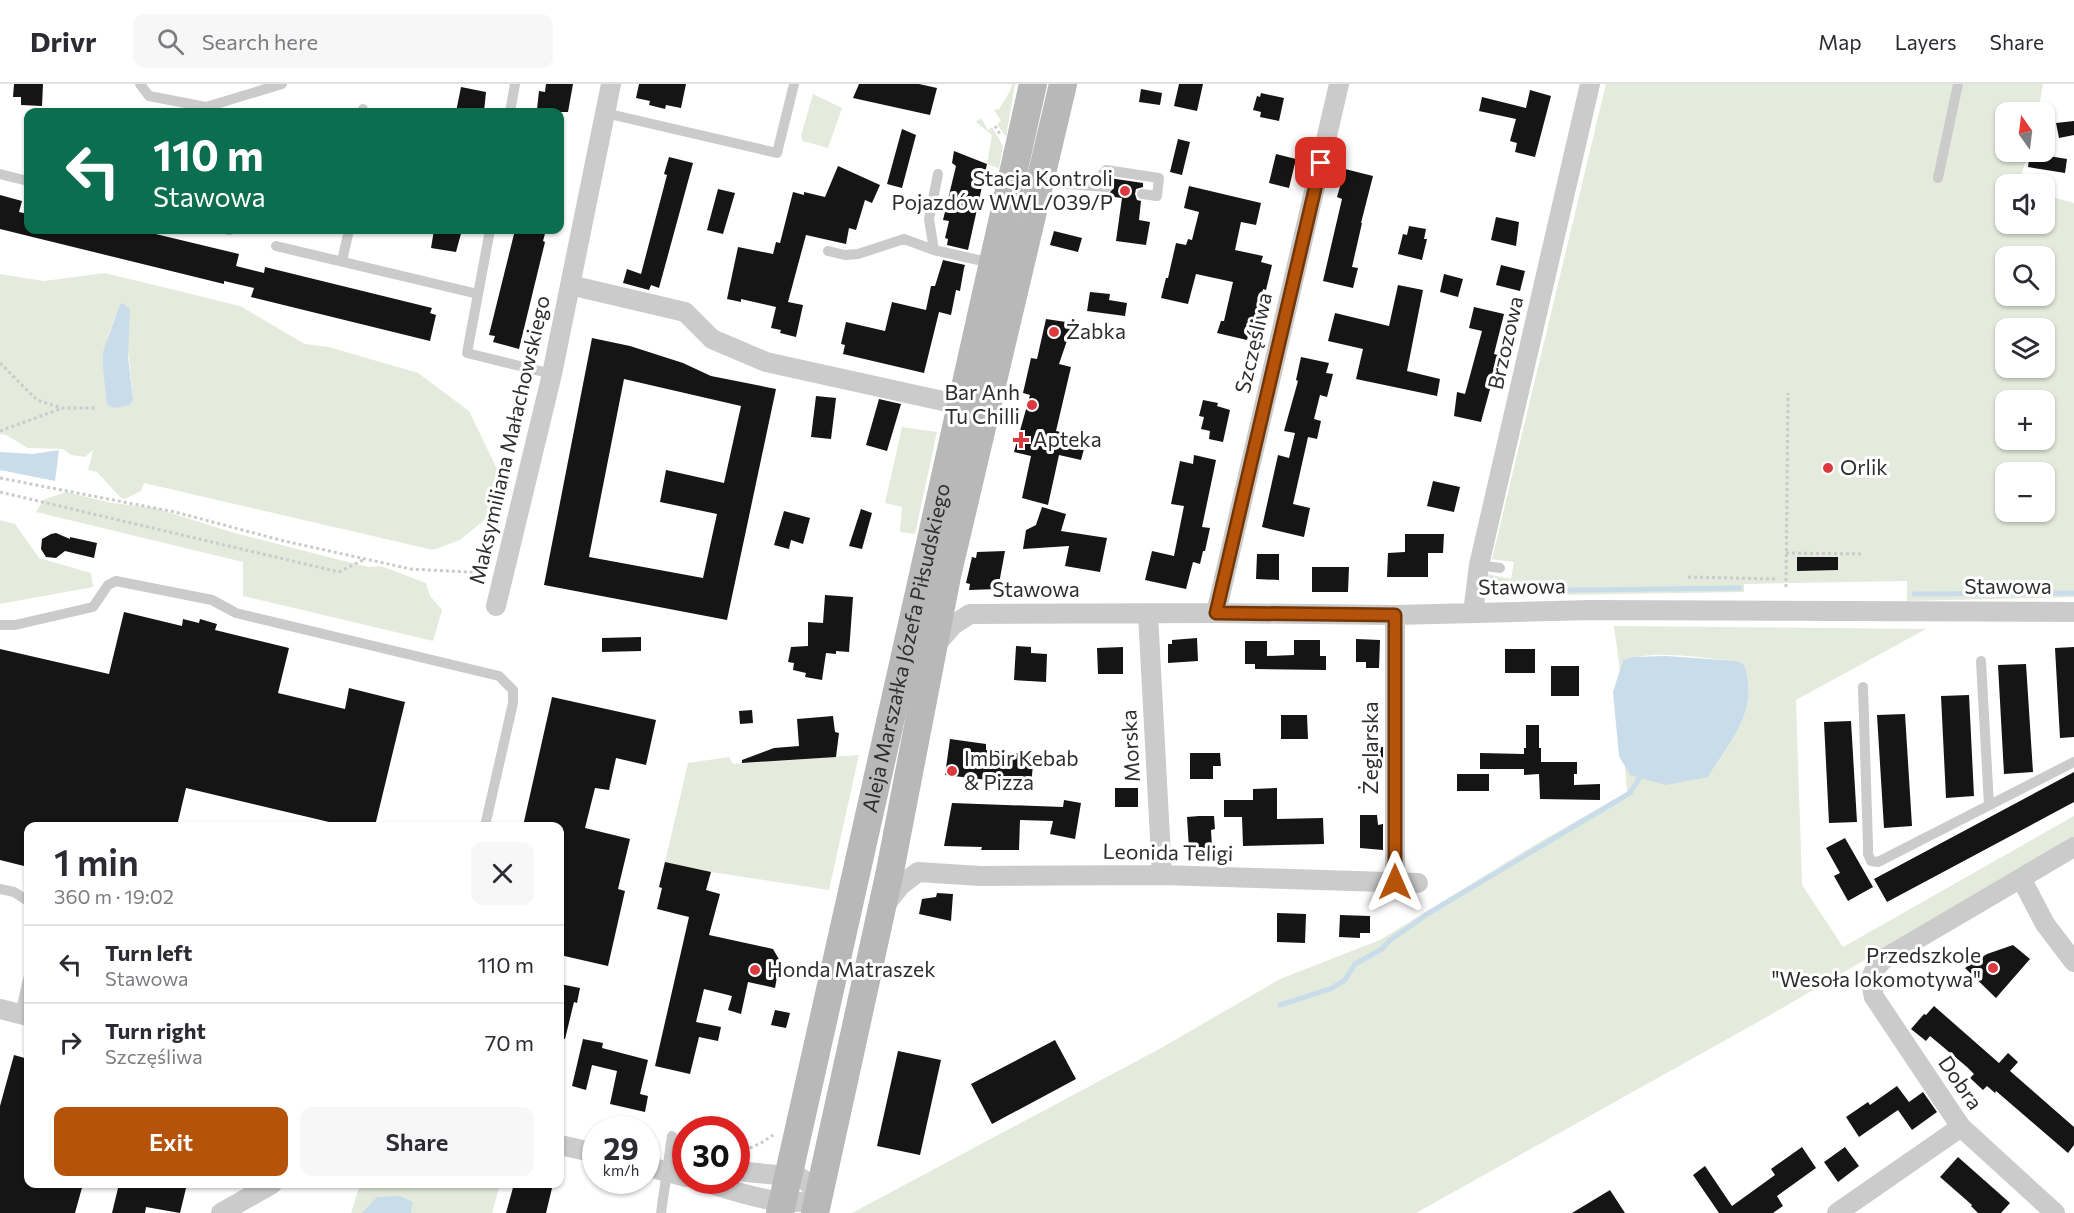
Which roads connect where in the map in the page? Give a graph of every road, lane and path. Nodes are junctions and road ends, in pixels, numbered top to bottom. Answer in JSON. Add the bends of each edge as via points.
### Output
{"nodes":[{"id":1,"x":140,"y":84,"type":"edge"},
{"id":2,"x":282,"y":84,"type":"edge"},
{"id":3,"x":515,"y":84,"type":"edge"},
{"id":4,"x":611,"y":84,"type":"edge"},
{"id":5,"x":794,"y":84,"type":"edge"},
{"id":6,"x":1033,"y":84,"type":"edge"},
{"id":7,"x":1063,"y":84,"type":"edge"},
{"id":8,"x":1339,"y":84,"type":"edge"},
{"id":9,"x":1590,"y":84,"type":"edge"},
{"id":10,"x":1958,"y":84,"type":"edge"},
{"id":11,"x":198,"y":108,"type":"edge"},
{"id":12,"x":212,"y":108,"type":"edge"},
{"id":13,"x":511,"y":108,"type":"edge"},
{"id":14,"x":605,"y":112,"type":"junction"},
{"id":15,"x":0,"y":174,"type":"edge"},
{"id":16,"x":938,"y":174,"type":"dead end"},
{"id":17,"x":1938,"y":178,"type":"dead end"},
{"id":18,"x":24,"y":180,"type":"edge"},
{"id":19,"x":1040,"y":182,"type":"junction"},
{"id":20,"x":1093,"y":186,"type":"junction"},
{"id":21,"x":1107,"y":187,"type":"dead end"},
{"id":22,"x":1142,"y":194,"type":"dead end"},
{"id":23,"x":348,"y":234,"type":"edge"},
{"id":24,"x":489,"y":234,"type":"edge"},
{"id":25,"x":276,"y":246,"type":"dead end"},
{"id":26,"x":934,"y":250,"type":"junction"},
{"id":27,"x":828,"y":251,"type":"dead end"},
{"id":28,"x":342,"y":261,"type":"junction"},
{"id":29,"x":992,"y":263,"type":"junction"},
{"id":30,"x":570,"y":285,"type":"junction"},
{"id":31,"x":478,"y":294,"type":"junction"},
{"id":32,"x":0,"y":363,"type":"edge"},
{"id":33,"x":552,"y":374,"type":"junction"},
{"id":34,"x":1788,"y":393,"type":"dead end"},
{"id":35,"x":961,"y":405,"type":"junction"},
{"id":36,"x":62,"y":408,"type":"junction"},
{"id":37,"x":98,"y":408,"type":"dead end"},
{"id":38,"x":0,"y":431,"type":"edge"},
{"id":39,"x":0,"y":478,"type":"edge"},
{"id":40,"x":0,"y":492,"type":"edge"},
{"id":41,"x":1786,"y":553,"type":"junction"},
{"id":42,"x":1863,"y":554,"type":"dead end"},
{"id":43,"x":365,"y":560,"type":"junction"},
{"id":44,"x":1479,"y":566,"type":"junction"},
{"id":45,"x":1500,"y":568,"type":"dead end"},
{"id":46,"x":504,"y":574,"type":"junction"},
{"id":47,"x":947,"y":576,"type":"junction"},
{"id":48,"x":1688,"y":577,"type":"dead end"},
{"id":49,"x":1776,"y":579,"type":"dead end"},
{"id":50,"x":1786,"y":587,"type":"dead end"},
{"id":51,"x":496,"y":606,"type":"dead end"},
{"id":52,"x":1473,"y":612,"type":"junction"},
{"id":53,"x":2074,"y":612,"type":"edge"},
{"id":54,"x":1216,"y":613,"type":"junction"},
{"id":55,"x":970,"y":614,"type":"junction"},
{"id":56,"x":1148,"y":614,"type":"junction"},
{"id":57,"x":1395,"y":615,"type":"junction"},
{"id":58,"x":0,"y":625,"type":"edge"},
{"id":59,"x":932,"y":649,"type":"junction"},
{"id":60,"x":1981,"y":661,"type":"dead end"},
{"id":61,"x":1863,"y":687,"type":"dead end"},
{"id":62,"x":2074,"y":762,"type":"edge"},
{"id":63,"x":1989,"y":805,"type":"junction"},
{"id":64,"x":487,"y":822,"type":"edge"},
{"id":65,"x":899,"y":829,"type":"junction"},
{"id":66,"x":2074,"y":847,"type":"edge"},
{"id":67,"x":918,"y":872,"type":"junction"},
{"id":68,"x":1162,"y":875,"type":"junction"},
{"id":69,"x":2021,"y":878,"type":"junction"},
{"id":70,"x":1395,"y":882,"type":"junction"},
{"id":71,"x":1418,"y":883,"type":"dead end"},
{"id":72,"x":0,"y":889,"type":"edge"},
{"id":73,"x":24,"y":897,"type":"edge"},
{"id":74,"x":882,"y":909,"type":"junction"},
{"id":75,"x":2074,"y":962,"type":"edge"},
{"id":76,"x":0,"y":1009,"type":"edge"},
{"id":77,"x":24,"y":1015,"type":"edge"},
{"id":78,"x":1961,"y":1127,"type":"junction"},
{"id":79,"x":778,"y":1132,"type":"dead end"},
{"id":80,"x":564,"y":1146,"type":"edge"},
{"id":81,"x":750,"y":1148,"type":"edge"},
{"id":82,"x":582,"y":1150,"type":"edge"},
{"id":83,"x":750,"y":1178,"type":"edge"},
{"id":84,"x":672,"y":1181,"type":"edge"},
{"id":85,"x":265,"y":1188,"type":"edge"},
{"id":86,"x":750,"y":1190,"type":"edge"},
{"id":87,"x":784,"y":1196,"type":"edge"},
{"id":88,"x":817,"y":1205,"type":"edge"},
{"id":89,"x":220,"y":1213,"type":"edge"},
{"id":90,"x":661,"y":1213,"type":"edge"},
{"id":91,"x":1838,"y":1213,"type":"edge"},
{"id":92,"x":2055,"y":1213,"type":"edge"}],
"edges":[{"from":1,"to":11,"type":"lane","via":[[149,96]]},
{"from":2,"to":12,"type":"lane"},
{"from":3,"to":13,"type":"lane"},
{"from":4,"to":14,"type":"street","name":"Maksymiliana Małachowskiego"},
{"from":5,"to":14,"type":"lane","via":[[777,153]]},
{"from":6,"to":29,"type":"main road","name":"Aleja Marszałka Józefa Piłsudskiego"},
{"from":7,"to":19,"type":"main road","name":"Aleja Marszałka Józefa Piłsudskiego"},
{"from":8,"to":54,"type":"street","name":"Szczęśliwa"},
{"from":9,"to":44,"type":"street","name":"Brzozowa"},
{"from":10,"to":17,"type":"lane"},
{"from":14,"to":30,"type":"street","name":"Maksymiliana Małachowskiego"},
{"from":15,"to":18,"type":"lane"},
{"from":16,"to":26,"type":"lane","via":[[929,219]]},
{"from":19,"to":20,"type":"lane"},
{"from":19,"to":47,"type":"main road","name":"Aleja Marszałka Józefa Piłsudskiego"},
{"from":20,"to":21,"type":"lane"},
{"from":20,"to":22,"type":"lane","via":[[1106,170],[1159,178],[1157,196]]},
{"from":23,"to":28,"type":"lane"},
{"from":24,"to":31,"type":"lane"},
{"from":25,"to":28,"type":"lane"},
{"from":26,"to":27,"type":"lane","via":[[904,239],[858,254]]},
{"from":26,"to":29,"type":"lane"},
{"from":28,"to":31,"type":"lane"},
{"from":29,"to":35,"type":"main road","name":"Aleja Marszałka Józefa Piłsudskiego"},
{"from":30,"to":33,"type":"street","name":"Maksymiliana Małachowskiego"},
{"from":30,"to":35,"type":"street","name":"Maksymiliana Małachowskiego","via":[[685,312],[712,339],[766,362]]},
{"from":31,"to":33,"type":"lane","via":[[467,353]]},
{"from":32,"to":36,"type":"path","via":[[37,400]]},
{"from":33,"to":46,"type":"street","name":"Maksymiliana Małachowskiego"},
{"from":34,"to":41,"type":"path"},
{"from":35,"to":87,"type":"main road","name":"Aleja Marszałka Józefa Piłsudskiego"},
{"from":36,"to":37,"type":"path"},
{"from":36,"to":38,"type":"path"},
{"from":39,"to":43,"type":"path","via":[[175,512]]},
{"from":40,"to":43,"type":"path","via":[[339,572]]},
{"from":41,"to":42,"type":"path"},
{"from":41,"to":50,"type":"path"},
{"from":43,"to":46,"type":"path","via":[[411,569]]},
{"from":44,"to":45,"type":"lane"},
{"from":44,"to":52,"type":"street","name":"Brzozowa"},
{"from":46,"to":51,"type":"street","name":"Maksymiliana Małachowskiego"},
{"from":47,"to":55,"type":"street","name":"Stawowa","via":[[958,600]]},
{"from":47,"to":59,"type":"main road","name":"Aleja Marszałka Józefa Piłsudskiego"},
{"from":48,"to":49,"type":"path"},
{"from":52,"to":53,"type":"street","name":"Stawowa"},
{"from":52,"to":57,"type":"street","name":"Stawowa"},
{"from":54,"to":56,"type":"street","name":"Stawowa"},
{"from":54,"to":57,"type":"street","name":"Stawowa"},
{"from":55,"to":56,"type":"street","name":"Stawowa"},
{"from":55,"to":59,"type":"street","name":"Stawowa","via":[[953,625]]},
{"from":56,"to":68,"type":"street","name":"Morska"},
{"from":57,"to":70,"type":"street","name":"Żeglarska"},
{"from":58,"to":64,"type":"lane","via":[[93,607],[108,585],[116,581],[212,600],[236,614],[500,676],[513,690],[513,703]]},
{"from":59,"to":65,"type":"main road","name":"Aleja Marszałka Józefa Piłsudskiego"},
{"from":60,"to":63,"type":"lane"},
{"from":61,"to":63,"type":"lane","via":[[1871,861],[1878,862]]},
{"from":62,"to":63,"type":"lane"},
{"from":65,"to":67,"type":"street"},
{"from":65,"to":74,"type":"main road","name":"Aleja Marszałka Józefa Piłsudskiego"},
{"from":66,"to":69,"type":"street"},
{"from":67,"to":68,"type":"street","name":"Leonida Teligi","via":[[980,876]]},
{"from":67,"to":74,"type":"street","via":[[901,885]]},
{"from":68,"to":70,"type":"street","name":"Leonida Teligi"},
{"from":69,"to":75,"type":"street","via":[[2045,924]]},
{"from":69,"to":78,"type":"street","name":"Dobra","via":[[1885,958],[1873,969],[1870,982],[1874,997]]},
{"from":70,"to":71,"type":"street","name":"Leonida Teligi"},
{"from":72,"to":73,"type":"lane"},
{"from":74,"to":88,"type":"main road","name":"Aleja Marszałka Józefa Piłsudskiego"},
{"from":76,"to":77,"type":"street"},
{"from":78,"to":91,"type":"street"},
{"from":78,"to":92,"type":"street","name":"Dobra"},
{"from":79,"to":81,"type":"path"},
{"from":80,"to":82,"type":"street"},
{"from":83,"to":87,"type":"street"},
{"from":84,"to":90,"type":"lane"},
{"from":85,"to":89,"type":"street"},
{"from":86,"to":87,"type":"street"},
{"from":87,"to":88,"type":"street"},
{"from":87,"to":88,"type":"street","via":[[806,1179]]}]}
